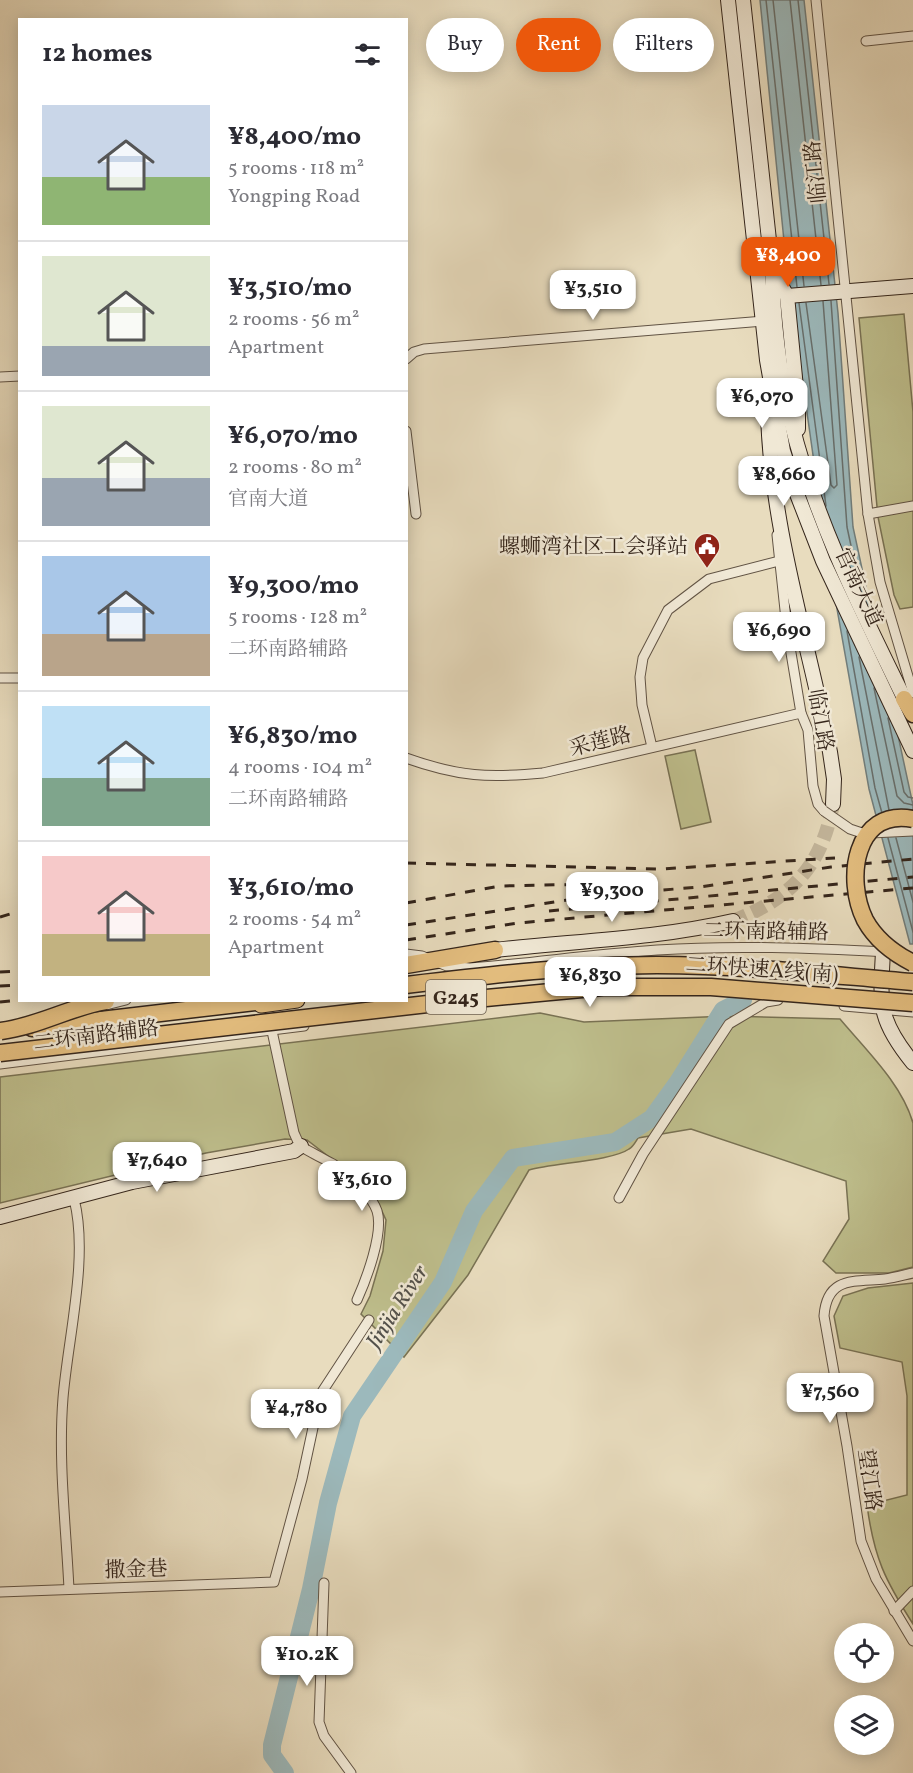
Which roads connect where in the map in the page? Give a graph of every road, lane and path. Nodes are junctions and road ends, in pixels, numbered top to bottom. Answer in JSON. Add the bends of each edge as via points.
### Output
{"nodes":[{"id":1,"x":728,"y":0,"type":"edge"},
{"id":2,"x":743,"y":0,"type":"edge"},
{"id":3,"x":816,"y":0,"type":"edge"},
{"id":4,"x":913,"y":36,"type":"edge"},
{"id":5,"x":866,"y":41,"type":"dead end"},
{"id":6,"x":772,"y":268,"type":"junction"},
{"id":7,"x":913,"y":286,"type":"edge"},
{"id":8,"x":841,"y":293,"type":"junction"},
{"id":9,"x":789,"y":296,"type":"junction"},
{"id":10,"x":768,"y":315,"type":"junction"},
{"id":11,"x":408,"y":357,"type":"edge"},
{"id":12,"x":18,"y":376,"type":"edge"},
{"id":13,"x":0,"y":377,"type":"edge"},
{"id":14,"x":797,"y":445,"type":"junction"},
{"id":15,"x":408,"y":448,"type":"edge"},
{"id":16,"x":777,"y":503,"type":"junction"},
{"id":17,"x":913,"y":506,"type":"edge"},
{"id":18,"x":416,"y":514,"type":"dead end"},
{"id":19,"x":868,"y":514,"type":"junction"},
{"id":20,"x":778,"y":561,"type":"junction"},
{"id":21,"x":0,"y":678,"type":"edge"},
{"id":22,"x":18,"y":678,"type":"edge"},
{"id":23,"x":909,"y":696,"type":"edge"},
{"id":24,"x":801,"y":713,"type":"junction"},
{"id":25,"x":913,"y":716,"type":"edge"},
{"id":26,"x":652,"y":747,"type":"junction"},
{"id":27,"x":913,"y":751,"type":"edge"},
{"id":28,"x":408,"y":759,"type":"edge"},
{"id":29,"x":828,"y":807,"type":"junction"},
{"id":30,"x":913,"y":819,"type":"edge"},
{"id":31,"x":913,"y":831,"type":"edge"},
{"id":32,"x":733,"y":921,"type":"tunnel mouth"},
{"id":33,"x":495,"y":950,"type":"joint"},
{"id":34,"x":883,"y":952,"type":"junction"},
{"id":35,"x":408,"y":954,"type":"edge"},
{"id":36,"x":913,"y":954,"type":"edge"},
{"id":37,"x":433,"y":960,"type":"junction"},
{"id":38,"x":913,"y":963,"type":"edge"},
{"id":39,"x":408,"y":965,"type":"edge"},
{"id":40,"x":913,"y":983,"type":"edge"},
{"id":41,"x":408,"y":986,"type":"edge"},
{"id":42,"x":408,"y":986,"type":"edge"},
{"id":43,"x":881,"y":996,"type":"junction"},
{"id":44,"x":778,"y":1000,"type":"junction"},
{"id":45,"x":913,"y":1001,"type":"edge"},
{"id":46,"x":102,"y":1002,"type":"edge"},
{"id":47,"x":117,"y":1002,"type":"edge"},
{"id":48,"x":254,"y":1002,"type":"edge"},
{"id":49,"x":277,"y":1002,"type":"edge"},
{"id":50,"x":913,"y":1012,"type":"edge"},
{"id":51,"x":0,"y":1030,"type":"edge"},
{"id":52,"x":272,"y":1031,"type":"junction"},
{"id":53,"x":0,"y":1051,"type":"edge"},
{"id":54,"x":913,"y":1063,"type":"edge"},
{"id":55,"x":0,"y":1064,"type":"edge"},
{"id":56,"x":301,"y":1146,"type":"junction"},
{"id":57,"x":619,"y":1198,"type":"dead end"},
{"id":58,"x":74,"y":1199,"type":"junction"},
{"id":59,"x":0,"y":1217,"type":"edge"},
{"id":60,"x":913,"y":1273,"type":"edge"},
{"id":61,"x":357,"y":1300,"type":"dead end"},
{"id":62,"x":369,"y":1320,"type":"dead end"},
{"id":63,"x":324,"y":1583,"type":"dead end"},
{"id":64,"x":69,"y":1589,"type":"junction"},
{"id":65,"x":0,"y":1592,"type":"edge"},
{"id":66,"x":913,"y":1592,"type":"edge"},
{"id":67,"x":894,"y":1611,"type":"junction"},
{"id":68,"x":913,"y":1641,"type":"edge"},
{"id":69,"x":351,"y":1773,"type":"edge"}],
"edges":[{"from":1,"to":10,"type":"main road"},
{"from":2,"to":6,"type":"main road"},
{"from":3,"to":8,"type":"street","name":"临江路"},
{"from":4,"to":5,"type":"street"},
{"from":6,"to":9,"type":"main road"},
{"from":6,"to":10,"type":"main road"},
{"from":7,"to":8,"type":"main road"},
{"from":8,"to":9,"type":"main road"},
{"from":8,"to":19,"type":"street","name":"临江路"},
{"from":9,"to":14,"type":"main road"},
{"from":10,"to":11,"type":"street","via":[[424,349]]},
{"from":10,"to":14,"type":"main road","name":"官南大道"},
{"from":10,"to":16,"type":"main road","via":[[769,434]]},
{"from":10,"to":27,"type":"main road","name":"官南大道","via":[[773,401],[783,451],[823,561]]},
{"from":12,"to":13,"type":"street"},
{"from":14,"to":23,"type":"main road","name":"官南大道","via":[[833,546]]},
{"from":15,"to":18,"type":"street"},
{"from":16,"to":20,"type":"street","name":"临江路"},
{"from":16,"to":29,"type":"main road","via":[[830,752],[834,778]]},
{"from":17,"to":19,"type":"street"},
{"from":19,"to":23,"type":"street","name":"临江路","via":[[880,582]]},
{"from":20,"to":24,"type":"street","name":"临江路"},
{"from":20,"to":26,"type":"street","via":[[709,579],[668,610],[643,658],[640,677]]},
{"from":21,"to":22,"type":"street"},
{"from":23,"to":25,"type":"highway"},
{"from":24,"to":26,"type":"street","name":"采莲路"},
{"from":24,"to":29,"type":"street","name":"临江路","via":[[818,804]]},
{"from":26,"to":28,"type":"street","name":"采莲路","via":[[543,773],[503,777],[464,775]]},
{"from":29,"to":31,"type":"street","bridge":true,"via":[[858,833]]},
{"from":30,"to":38,"type":"highway","bridge":true,"via":[[894,819],[871,832],[858,850],[854,877],[870,928],[894,952]]},
{"from":32,"to":33,"type":"main road","via":[[637,937]]},
{"from":33,"to":37,"type":"highway"},
{"from":34,"to":36,"type":"street","name":"二环南路辅路"},
{"from":34,"to":37,"type":"street","name":"二环南路辅路","via":[[681,948],[470,968]]},
{"from":34,"to":43,"type":"main road"},
{"from":35,"to":37,"type":"street","name":"二环南路辅路"},
{"from":37,"to":39,"type":"highway"},
{"from":40,"to":42,"type":"highway","bridge":true,"via":[[656,965],[563,969]]},
{"from":40,"to":43,"type":"main road","number":"G245"},
{"from":41,"to":43,"type":"main road","number":"G245","via":[[639,968],[741,971]]},
{"from":43,"to":44,"type":"street","name":"二环南路辅路"},
{"from":43,"to":45,"type":"main road","number":"G245"},
{"from":43,"to":50,"type":"street","name":"二环南路辅路"},
{"from":43,"to":53,"type":"main road","number":"G245","via":[[711,984],[584,985]]},
{"from":43,"to":54,"type":"main road","via":[[893,1034]]},
{"from":44,"to":52,"type":"street","name":"二环南路辅路","via":[[687,993],[590,995]]},
{"from":44,"to":57,"type":"street","via":[[766,1002],[729,1024]]},
{"from":45,"to":53,"type":"highway","name":"二环快速A线(南)","bridge":true,"via":[[701,987],[594,988]]},
{"from":46,"to":51,"type":"highway","bridge":true,"via":[[31,1026]]},
{"from":47,"to":51,"type":"street","name":"二环南路辅路"},
{"from":48,"to":51,"type":"highway","bridge":true},
{"from":49,"to":51,"type":"main road"},
{"from":52,"to":55,"type":"street","name":"二环南路辅路"},
{"from":52,"to":56,"type":"street","via":[[294,1133]]},
{"from":56,"to":58,"type":"main road","via":[[294,1151],[132,1182]]},
{"from":56,"to":61,"type":"street","via":[[343,1171],[373,1202],[378,1214],[370,1271]]},
{"from":58,"to":59,"type":"main road"},
{"from":58,"to":64,"type":"street","via":[[81,1238],[63,1400]]},
{"from":60,"to":67,"type":"street","name":"望江路","via":[[850,1281],[836,1287],[825,1302],[824,1316],[861,1541],[876,1580]]},
{"from":62,"to":64,"type":"street","name":"撒金巷","via":[[320,1395],[274,1582]]},
{"from":63,"to":69,"type":"street","via":[[319,1722],[324,1736]]},
{"from":64,"to":65,"type":"street","name":"撒金巷"},
{"from":66,"to":67,"type":"street"},
{"from":67,"to":68,"type":"street","name":"望江路"}]}
